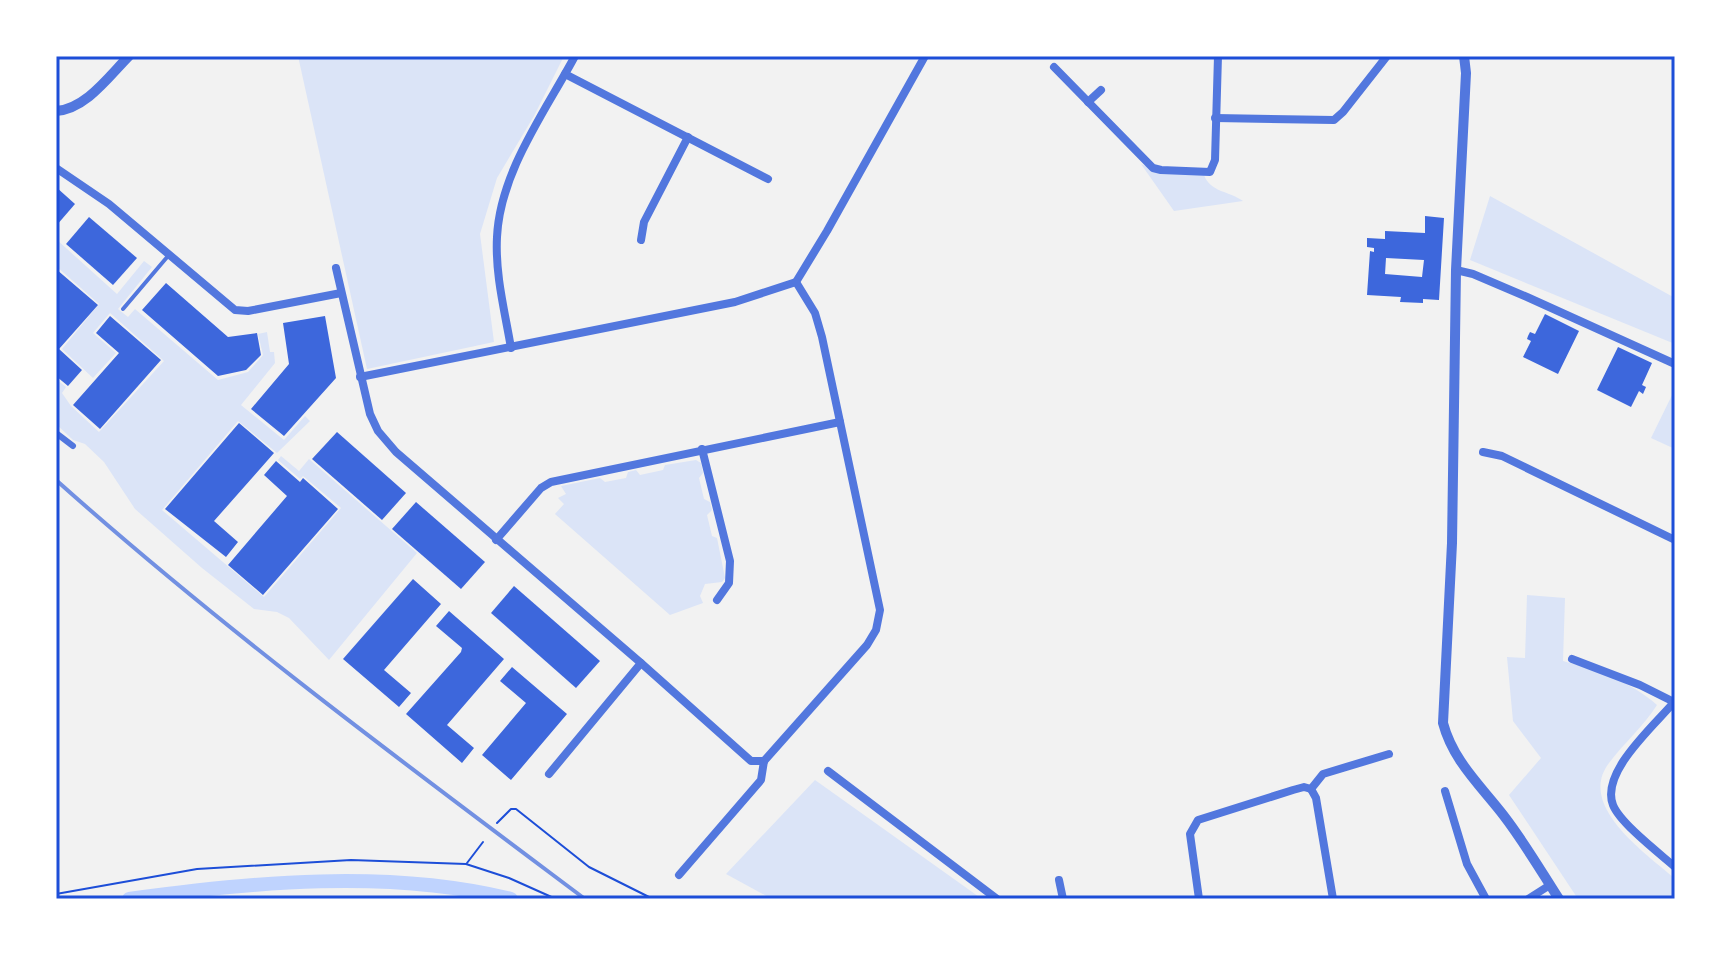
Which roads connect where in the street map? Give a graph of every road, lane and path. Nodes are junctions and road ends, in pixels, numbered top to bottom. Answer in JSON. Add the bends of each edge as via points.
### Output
{"nodes":[{"id":1,"x":129,"y":56,"type":"edge"},
{"id":2,"x":575,"y":56,"type":"edge"},
{"id":3,"x":925,"y":56,"type":"edge"},
{"id":4,"x":1218,"y":56,"type":"edge"},
{"id":5,"x":1387,"y":56,"type":"edge"},
{"id":6,"x":1464,"y":56,"type":"edge"},
{"id":7,"x":1054,"y":67,"type":"dead end"},
{"id":8,"x":565,"y":74,"type":"junction"},
{"id":9,"x":1101,"y":90,"type":"dead end"},
{"id":10,"x":1088,"y":102,"type":"junction"},
{"id":11,"x":56,"y":111,"type":"edge"},
{"id":12,"x":1215,"y":118,"type":"junction"},
{"id":13,"x":688,"y":137,"type":"junction"},
{"id":14,"x":56,"y":168,"type":"edge"},
{"id":15,"x":768,"y":179,"type":"dead end"},
{"id":16,"x":641,"y":240,"type":"dead end"},
{"id":17,"x":169,"y":254,"type":"junction"},
{"id":18,"x":336,"y":268,"type":"dead end"},
{"id":19,"x":1456,"y":270,"type":"junction"},
{"id":20,"x":796,"y":282,"type":"junction"},
{"id":21,"x":341,"y":293,"type":"junction"},
{"id":22,"x":123,"y":309,"type":"dead end"},
{"id":23,"x":511,"y":348,"type":"junction"},
{"id":24,"x":1675,"y":364,"type":"edge"},
{"id":25,"x":360,"y":377,"type":"junction"},
{"id":26,"x":840,"y":422,"type":"junction"},
{"id":27,"x":56,"y":433,"type":"edge"},
{"id":28,"x":73,"y":446,"type":"dead end"},
{"id":29,"x":702,"y":449,"type":"junction"},
{"id":30,"x":1483,"y":452,"type":"dead end"},
{"id":31,"x":496,"y":540,"type":"junction"},
{"id":32,"x":1675,"y":540,"type":"edge"},
{"id":33,"x":717,"y":600,"type":"dead end"},
{"id":34,"x":1572,"y":659,"type":"dead end"},
{"id":35,"x":641,"y":663,"type":"junction"},
{"id":36,"x":1674,"y":702,"type":"edge"},
{"id":37,"x":1389,"y":754,"type":"dead end"},
{"id":38,"x":764,"y":761,"type":"junction"},
{"id":39,"x":828,"y":771,"type":"dead end"},
{"id":40,"x":549,"y":774,"type":"dead end"},
{"id":41,"x":1311,"y":789,"type":"junction"},
{"id":42,"x":1445,"y":791,"type":"dead end"},
{"id":43,"x":1461,"y":806,"type":"dead end"},
{"id":44,"x":1449,"y":807,"type":"junction"},
{"id":45,"x":497,"y":823,"type":"dead end"},
{"id":46,"x":483,"y":842,"type":"dead end"},
{"id":47,"x":466,"y":864,"type":"junction"},
{"id":48,"x":1675,"y":867,"type":"edge"},
{"id":49,"x":679,"y":875,"type":"dead end"},
{"id":50,"x":1059,"y":880,"type":"dead end"},
{"id":51,"x":1550,"y":885,"type":"junction"},
{"id":52,"x":56,"y":894,"type":"edge"},
{"id":53,"x":556,"y":899,"type":"edge"},
{"id":54,"x":653,"y":899,"type":"edge"},
{"id":55,"x":997,"y":899,"type":"edge"},
{"id":56,"x":1063,"y":899,"type":"edge"},
{"id":57,"x":1199,"y":899,"type":"edge"},
{"id":58,"x":1333,"y":899,"type":"edge"},
{"id":59,"x":1486,"y":899,"type":"edge"},
{"id":60,"x":1528,"y":899,"type":"edge"},
{"id":61,"x":1559,"y":899,"type":"edge"}],
"edges":[{"from":1,"to":11,"type":"street","via":[[83,101]]},
{"from":2,"to":8,"type":"street"},
{"from":3,"to":20,"type":"street"},
{"from":4,"to":12,"type":"street"},
{"from":5,"to":12,"type":"street","via":[[1334,120]]},
{"from":6,"to":19,"type":"street"},
{"from":7,"to":10,"type":"street"},
{"from":8,"to":13,"type":"street"},
{"from":8,"to":23,"type":"street","via":[[504,198],[498,270]]},
{"from":9,"to":10,"type":"street"},
{"from":10,"to":12,"type":"street","via":[[1141,158],[1161,170],[1210,172]]},
{"from":13,"to":15,"type":"street"},
{"from":13,"to":16,"type":"street","via":[[644,222]]},
{"from":14,"to":17,"type":"street"},
{"from":17,"to":21,"type":"street","via":[[235,310]]},
{"from":17,"to":22,"type":"lane"},
{"from":18,"to":21,"type":"street"},
{"from":19,"to":24,"type":"street"},
{"from":19,"to":51,"type":"street","via":[[1443,723],[1455,753]]},
{"from":20,"to":23,"type":"street","via":[[735,302]]},
{"from":20,"to":26,"type":"street","via":[[815,313]]},
{"from":21,"to":25,"type":"street"},
{"from":23,"to":25,"type":"street"},
{"from":25,"to":31,"type":"street","via":[[370,414],[387,441]]},
{"from":26,"to":29,"type":"street"},
{"from":26,"to":38,"type":"street","via":[[880,610],[876,630]]},
{"from":27,"to":28,"type":"street"},
{"from":29,"to":31,"type":"street","via":[[551,482]]},
{"from":29,"to":33,"type":"street","via":[[730,561],[729,583]]},
{"from":30,"to":32,"type":"street","via":[[1502,456]]},
{"from":31,"to":35,"type":"street"},
{"from":34,"to":36,"type":"street"},
{"from":35,"to":38,"type":"street","via":[[751,761]]},
{"from":35,"to":40,"type":"street"},
{"from":36,"to":48,"type":"street","via":[[1616,769],[1610,789],[1613,807]]},
{"from":37,"to":41,"type":"street","via":[[1323,774]]},
{"from":38,"to":49,"type":"street","via":[[761,780]]},
{"from":39,"to":55,"type":"street"},
{"from":41,"to":57,"type":"street","via":[[1198,820],[1190,834]]},
{"from":41,"to":58,"type":"street"},
{"from":42,"to":44,"type":"street"},
{"from":43,"to":44,"type":"street"},
{"from":44,"to":59,"type":"street","via":[[1472,875]]},
{"from":45,"to":54,"type":"path","via":[[516,809],[589,867]]},
{"from":46,"to":47,"type":"path"},
{"from":47,"to":52,"type":"path","via":[[351,860],[197,869]]},
{"from":47,"to":53,"type":"path"},
{"from":50,"to":56,"type":"street"},
{"from":51,"to":60,"type":"street"},
{"from":51,"to":61,"type":"street"}]}
